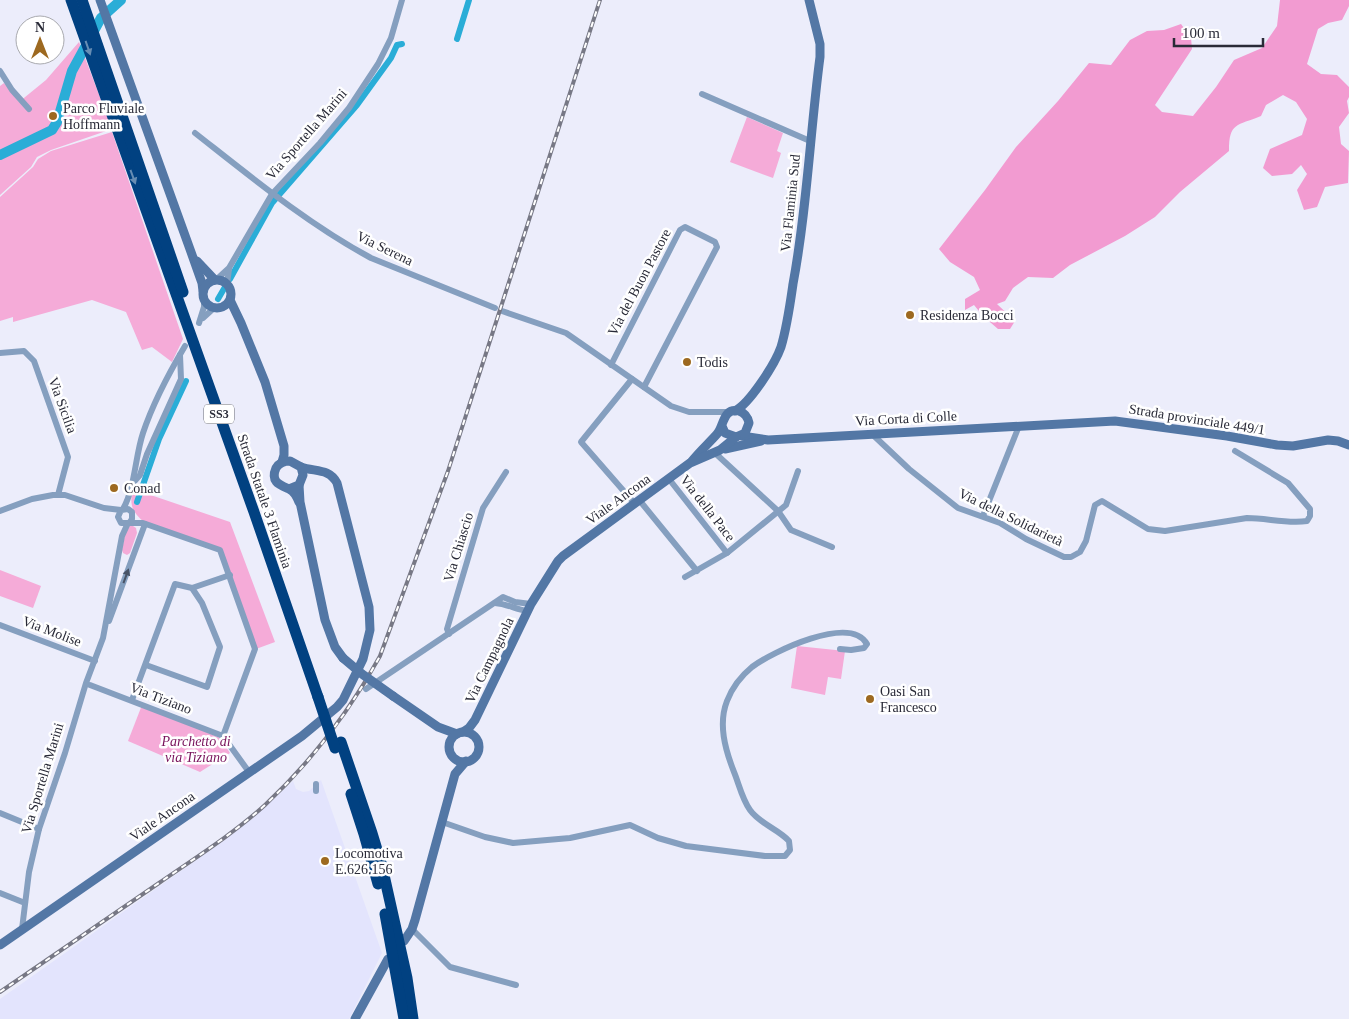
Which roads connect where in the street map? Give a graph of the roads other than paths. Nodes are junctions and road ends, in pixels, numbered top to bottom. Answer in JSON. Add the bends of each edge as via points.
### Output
{"nodes":[{"id":1,"x":100,"y":0,"type":"edge"},
{"id":2,"x":402,"y":0,"type":"edge"},
{"id":3,"x":809,"y":0,"type":"edge"},
{"id":4,"x":75,"y":1,"type":"edge"},
{"id":5,"x":0,"y":70,"type":"edge"},
{"id":6,"x":702,"y":94,"type":"dead end"},
{"id":7,"x":29,"y":109,"type":"dead end"},
{"id":8,"x":195,"y":134,"type":"dead end"},
{"id":9,"x":810,"y":141,"type":"junction"},
{"id":10,"x":273,"y":194,"type":"junction"},
{"id":11,"x":191,"y":252,"type":"junction"},
{"id":12,"x":229,"y":268,"type":"junction"},
{"id":13,"x":216,"y":279,"type":"junction"},
{"id":14,"x":227,"y":284,"type":"junction"},
{"id":15,"x":203,"y":296,"type":"junction"},
{"id":16,"x":230,"y":300,"type":"junction"},
{"id":17,"x":216,"y":308,"type":"junction"},
{"id":18,"x":495,"y":308,"type":"dead end"},
{"id":19,"x":502,"y":311,"type":"dead end"},
{"id":20,"x":241,"y":323,"type":"junction"},
{"id":21,"x":185,"y":346,"type":"dead end"},
{"id":22,"x":0,"y":353,"type":"edge"},
{"id":23,"x":180,"y":354,"type":"junction"},
{"id":24,"x":611,"y":365,"type":"junction"},
{"id":25,"x":632,"y":379,"type":"junction"},
{"id":26,"x":644,"y":387,"type":"junction"},
{"id":27,"x":749,"y":400,"type":"junction"},
{"id":28,"x":710,"y":411,"type":"junction"},
{"id":29,"x":733,"y":411,"type":"junction"},
{"id":30,"x":748,"y":421,"type":"junction"},
{"id":31,"x":722,"y":424,"type":"junction"},
{"id":32,"x":1040,"y":425,"type":"joint"},
{"id":33,"x":1019,"y":426,"type":"junction"},
{"id":34,"x":872,"y":434,"type":"junction"},
{"id":35,"x":739,"y":437,"type":"junction"},
{"id":36,"x":771,"y":439,"type":"junction"},
{"id":37,"x":1349,"y":445,"type":"edge"},
{"id":38,"x":284,"y":446,"type":"junction"},
{"id":39,"x":712,"y":451,"type":"junction"},
{"id":40,"x":1235,"y":451,"type":"dead end"},
{"id":41,"x":282,"y":462,"type":"junction"},
{"id":42,"x":297,"y":464,"type":"junction"},
{"id":43,"x":315,"y":470,"type":"junction"},
{"id":44,"x":798,"y":471,"type":"dead end"},
{"id":45,"x":506,"y":472,"type":"dead end"},
{"id":46,"x":669,"y":479,"type":"junction"},
{"id":47,"x":301,"y":482,"type":"junction"},
{"id":48,"x":131,"y":485,"type":"junction"},
{"id":49,"x":289,"y":489,"type":"junction"},
{"id":50,"x":58,"y":494,"type":"junction"},
{"id":51,"x":128,"y":497,"type":"junction"},
{"id":52,"x":300,"y":502,"type":"junction"},
{"id":53,"x":637,"y":503,"type":"junction"},
{"id":54,"x":104,"y":508,"type":"junction"},
{"id":55,"x":122,"y":509,"type":"junction"},
{"id":56,"x":0,"y":511,"type":"edge"},
{"id":57,"x":778,"y":511,"type":"junction"},
{"id":58,"x":132,"y":512,"type":"junction"},
{"id":59,"x":983,"y":516,"type":"junction"},
{"id":60,"x":119,"y":520,"type":"junction"},
{"id":61,"x":129,"y":523,"type":"junction"},
{"id":62,"x":144,"y":523,"type":"junction"},
{"id":63,"x":122,"y":536,"type":"junction"},
{"id":64,"x":832,"y":547,"type":"dead end"},
{"id":65,"x":727,"y":554,"type":"junction"},
{"id":66,"x":563,"y":556,"type":"joint"},
{"id":67,"x":697,"y":571,"type":"junction"},
{"id":68,"x":230,"y":575,"type":"junction"},
{"id":69,"x":685,"y":577,"type":"dead end"},
{"id":70,"x":192,"y":588,"type":"junction"},
{"id":71,"x":495,"y":603,"type":"junction"},
{"id":72,"x":513,"y":607,"type":"junction"},
{"id":73,"x":529,"y":608,"type":"junction"},
{"id":74,"x":0,"y":625,"type":"edge"},
{"id":75,"x":519,"y":628,"type":"junction"},
{"id":76,"x":449,"y":634,"type":"junction"},
{"id":77,"x":103,"y":638,"type":"junction"},
{"id":78,"x":840,"y":649,"type":"dead end"},
{"id":79,"x":94,"y":661,"type":"junction"},
{"id":80,"x":146,"y":665,"type":"junction"},
{"id":81,"x":90,"y":685,"type":"dead end"},
{"id":82,"x":366,"y":688,"type":"dead end"},
{"id":83,"x":321,"y":696,"type":"junction"},
{"id":84,"x":132,"y":700,"type":"junction"},
{"id":85,"x":475,"y":720,"type":"junction"},
{"id":86,"x":438,"y":727,"type":"junction"},
{"id":87,"x":460,"y":733,"type":"junction"},
{"id":88,"x":473,"y":735,"type":"junction"},
{"id":89,"x":223,"y":736,"type":"junction"},
{"id":90,"x":450,"y":741,"type":"junction"},
{"id":91,"x":338,"y":745,"type":"junction"},
{"id":92,"x":452,"y":755,"type":"junction"},
{"id":93,"x":466,"y":761,"type":"junction"},
{"id":94,"x":248,"y":772,"type":"junction"},
{"id":95,"x":455,"y":774,"type":"junction"},
{"id":96,"x":0,"y":813,"type":"edge"},
{"id":97,"x":442,"y":822,"type":"junction"},
{"id":98,"x":39,"y":829,"type":"junction"},
{"id":99,"x":0,"y":893,"type":"edge"},
{"id":100,"x":25,"y":903,"type":"junction"},
{"id":101,"x":412,"y":929,"type":"junction"},
{"id":102,"x":22,"y":930,"type":"junction"},
{"id":103,"x":404,"y":941,"type":"dead end"},
{"id":104,"x":0,"y":945,"type":"edge"},
{"id":105,"x":388,"y":959,"type":"dead end"},
{"id":106,"x":407,"y":978,"type":"junction"},
{"id":107,"x":516,"y":985,"type":"dead end"},
{"id":108,"x":400,"y":989,"type":"junction"},
{"id":109,"x":355,"y":1019,"type":"edge"},
{"id":110,"x":401,"y":1019,"type":"edge"},
{"id":111,"x":404,"y":1019,"type":"edge"},
{"id":112,"x":413,"y":1019,"type":"edge"},
{"id":113,"x":417,"y":1019,"type":"edge"}],
"edges":[{"from":1,"to":11,"type":"main road"},
{"from":2,"to":10,"type":"street","name":"Via Sportella Marini","via":[[391,38],[349,108]]},
{"from":3,"to":9,"type":"main road","name":"Via Flaminia Sud","via":[[820,44]]},
{"from":4,"to":83,"type":"highway","name":"Strada Statale 3 Flaminia","number":"SS3","one_way":true,"via":[[116,131]]},
{"from":4,"to":83,"type":"highway","name":"Strada Statale 3 Flaminia","number":"SS3","via":[[118,104],[275,550]]},
{"from":5,"to":7,"type":"street"},
{"from":6,"to":9,"type":"street"},
{"from":8,"to":10,"type":"street","name":"Via Serena"},
{"from":9,"to":27,"type":"main road","name":"Via Flaminia Sud","via":[[802,238],[785,330],[775,360]]},
{"from":10,"to":12,"type":"street","name":"Via Sportella Marini"},
{"from":10,"to":18,"type":"street","name":"Via Serena","via":[[371,258]]},
{"from":11,"to":13,"type":"main road","via":[[200,266]]},
{"from":11,"to":15,"type":"main road"},
{"from":12,"to":13,"type":"street","name":"Via Sportella Marini"},
{"from":12,"to":14,"type":"street"},
{"from":13,"to":14,"type":"main road"},
{"from":13,"to":15,"type":"main road","name":"Via Sportella Marini","via":[[207,284]]},
{"from":14,"to":16,"type":"main road","via":[[231,291]]},
{"from":15,"to":17,"type":"main road","via":[[210,306]]},
{"from":15,"to":17,"type":"street","via":[[204,307],[199,323],[208,311]]},
{"from":16,"to":17,"type":"main road"},
{"from":16,"to":20,"type":"main road"},
{"from":17,"to":20,"type":"main road","via":[[226,311]]},
{"from":19,"to":24,"type":"street","via":[[566,333]]},
{"from":20,"to":38,"type":"main road","via":[[265,382]]},
{"from":21,"to":23,"type":"street","name":"Via Sportella Marini"},
{"from":22,"to":50,"type":"street","name":"Via Sicilia","via":[[24,351],[34,361],[68,457]]},
{"from":23,"to":48,"type":"street","name":"Via Sportella Marini","via":[[147,421]]},
{"from":23,"to":48,"type":"street","via":[[180,379],[140,475]]},
{"from":24,"to":25,"type":"street"},
{"from":24,"to":26,"type":"street","name":"Via del Buon Pastore","via":[[680,230],[685,227],[715,242],[717,246]]},
{"from":25,"to":26,"type":"street"},
{"from":25,"to":53,"type":"street","via":[[581,442]]},
{"from":26,"to":28,"type":"street","via":[[681,410]]},
{"from":27,"to":29,"type":"main road","name":"Via Flaminia Sud"},
{"from":27,"to":30,"type":"main road","name":"Via Flaminia Sud"},
{"from":28,"to":29,"type":"street"},
{"from":28,"to":31,"type":"street","via":[[719,416]]},
{"from":29,"to":30,"type":"main road","via":[[743,413]]},
{"from":29,"to":31,"type":"main road","name":"Via Flaminia Sud","via":[[725,416]]},
{"from":30,"to":35,"type":"main road","name":"Via Flaminia Sud","via":[[748,430]]},
{"from":30,"to":36,"type":"main road","name":"Via Corta di Colle","via":[[756,432]]},
{"from":31,"to":35,"type":"main road","via":[[725,433]]},
{"from":31,"to":39,"type":"main road","name":"Viale Ancona"},
{"from":32,"to":33,"type":"main road","name":"Via Corta di Colle"},
{"from":32,"to":37,"type":"main road","name":"Strada provinciale 449/1","via":[[1123,421],[1278,445],[1328,440]]},
{"from":33,"to":34,"type":"main road","name":"Via Corta di Colle"},
{"from":33,"to":59,"type":"street"},
{"from":34,"to":36,"type":"main road","name":"Via Corta di Colle"},
{"from":34,"to":59,"type":"street","name":"Via della Solidarietà","via":[[909,470],[958,508]]},
{"from":35,"to":36,"type":"main road","name":"Via Corta di Colle"},
{"from":35,"to":39,"type":"main road","name":"Viale Ancona"},
{"from":36,"to":39,"type":"main road","name":"Viale Ancona"},
{"from":38,"to":41,"type":"main road"},
{"from":38,"to":42,"type":"main road"},
{"from":39,"to":46,"type":"main road","name":"Viale Ancona"},
{"from":39,"to":57,"type":"street"},
{"from":40,"to":59,"type":"street","name":"Via della Solidarietà","via":[[1288,483],[1310,509],[1307,521],[1247,518],[1165,531],[1148,529],[1102,501],[1095,505],[1080,552],[1064,557]]},
{"from":41,"to":42,"type":"main road"},
{"from":41,"to":49,"type":"main road","via":[[276,469],[275,478],[280,486]]},
{"from":42,"to":43,"type":"main road","name":"Viale Ancona"},
{"from":42,"to":47,"type":"main road","via":[[303,475]]},
{"from":43,"to":47,"type":"main road"},
{"from":43,"to":94,"type":"main road","name":"Viale Ancona","via":[[330,474],[337,483],[370,607],[370,630],[363,659],[337,707],[302,736]]},
{"from":44,"to":57,"type":"street","via":[[786,505]]},
{"from":45,"to":76,"type":"street","name":"Via Chiascio","via":[[483,508],[447,629]]},
{"from":46,"to":53,"type":"main road","name":"Viale Ancona"},
{"from":46,"to":65,"type":"street","name":"Via della Pace"},
{"from":47,"to":49,"type":"main road"},
{"from":47,"to":52,"type":"main road"},
{"from":48,"to":51,"type":"street","name":"Via Sportella Marini"},
{"from":49,"to":52,"type":"main road"},
{"from":50,"to":54,"type":"street"},
{"from":50,"to":56,"type":"street"},
{"from":51,"to":55,"type":"street","name":"Via Sportella Marini"},
{"from":51,"to":58,"type":"street","name":"Via Sportella Marini"},
{"from":52,"to":86,"type":"main road","bridge":true,"via":[[325,620],[335,647],[362,674]]},
{"from":53,"to":66,"type":"main road","name":"Viale Ancona"},
{"from":53,"to":67,"type":"street"},
{"from":54,"to":55,"type":"street"},
{"from":54,"to":60,"type":"street"},
{"from":55,"to":58,"type":"street"},
{"from":55,"to":60,"type":"street","name":"Via Sportella Marini","via":[[118,514]]},
{"from":57,"to":64,"type":"street","via":[[791,530]]},
{"from":57,"to":65,"type":"street"},
{"from":58,"to":61,"type":"street","name":"Via Sportella Marini"},
{"from":58,"to":62,"type":"street"},
{"from":60,"to":61,"type":"street"},
{"from":60,"to":63,"type":"street","name":"Via Sportella Marini"},
{"from":61,"to":62,"type":"street"},
{"from":61,"to":63,"type":"street","name":"Via Sportella Marini"},
{"from":62,"to":68,"type":"street","via":[[220,550]]},
{"from":77,"to":62,"type":"street","name":"Via Sportella Marini","one_way":true},
{"from":63,"to":77,"type":"street","name":"Via Sportella Marini"},
{"from":65,"to":67,"type":"street"},
{"from":66,"to":73,"type":"main road","name":"Via Campagnola"},
{"from":67,"to":69,"type":"street"},
{"from":68,"to":70,"type":"street"},
{"from":68,"to":89,"type":"street","via":[[255,649]]},
{"from":70,"to":80,"type":"street","via":[[175,584]]},
{"from":70,"to":80,"type":"street","via":[[202,603],[220,647],[207,687]]},
{"from":71,"to":72,"type":"street","name":"Via Campagnola"},
{"from":71,"to":73,"type":"street","name":"Via Campagnola","via":[[503,597]]},
{"from":71,"to":76,"type":"street"},
{"from":72,"to":73,"type":"street","name":"Via Campagnola"},
{"from":72,"to":75,"type":"street"},
{"from":73,"to":75,"type":"main road","name":"Via Campagnola"},
{"from":74,"to":79,"type":"street","name":"Via Molise"},
{"from":75,"to":85,"type":"main road","name":"Via Campagnola"},
{"from":76,"to":82,"type":"street"},
{"from":77,"to":79,"type":"street","name":"Via Sportella Marini"},
{"from":78,"to":97,"type":"street","via":[[858,650],[867,644],[857,634],[849,633],[807,639],[753,667],[738,682],[727,702],[723,722],[725,744],[741,791],[754,816],[789,841],[790,850],[785,856],[686,846],[630,825],[570,838],[513,843]]},
{"from":79,"to":98,"type":"street","name":"Via Sportella Marini"},
{"from":80,"to":84,"type":"street"},
{"from":81,"to":84,"type":"street","name":"Via Tiziano"},
{"from":83,"to":91,"type":"highway","name":"Strada Statale 3 Flaminia","number":"SS3","bridge":true},
{"from":84,"to":89,"type":"street","name":"Via Tiziano"},
{"from":85,"to":87,"type":"main road","name":"Via Campagnola"},
{"from":85,"to":88,"type":"main road","name":"Via Campagnola"},
{"from":86,"to":87,"type":"main road"},
{"from":86,"to":90,"type":"main road"},
{"from":87,"to":88,"type":"main road"},
{"from":87,"to":90,"type":"main road","name":"Via Campagnola"},
{"from":88,"to":93,"type":"main road","name":"Via Campagnola","via":[[478,743],[478,753]]},
{"from":89,"to":94,"type":"street"},
{"from":90,"to":92,"type":"main road","name":"Via Campagnola"},
{"from":91,"to":106,"type":"highway","name":"Strada Statale 3 Flaminia","number":"SS3","via":[[382,866]]},
{"from":91,"to":108,"type":"highway","name":"Strada Statale 3 Flaminia","number":"SS3","via":[[375,873]]},
{"from":92,"to":93,"type":"main road"},
{"from":92,"to":95,"type":"main road","name":"Via Campagnola"},
{"from":93,"to":95,"type":"main road","name":"Via Campagnola"},
{"from":94,"to":102,"type":"main road","name":"Viale Ancona"},
{"from":95,"to":97,"type":"main road","name":"Via Campagnola"},
{"from":96,"to":98,"type":"street"},
{"from":97,"to":101,"type":"main road","name":"Via Campagnola"},
{"from":98,"to":100,"type":"street","name":"Via Sportella Marini"},
{"from":99,"to":100,"type":"street"},
{"from":100,"to":102,"type":"street","name":"Via Sportella Marini"},
{"from":101,"to":103,"type":"main road","name":"Via Campagnola"},
{"from":101,"to":107,"type":"street","via":[[450,967]]},
{"from":102,"to":104,"type":"main road","name":"Viale Ancona"},
{"from":105,"to":109,"type":"main road"},
{"from":106,"to":112,"type":"highway","name":"Strada Statale 3 Flaminia","number":"SS3"},
{"from":106,"to":113,"type":"highway"},
{"from":108,"to":110,"type":"highway"},
{"from":108,"to":111,"type":"highway","name":"Strada Statale 3 Flaminia","number":"SS3"}]}
